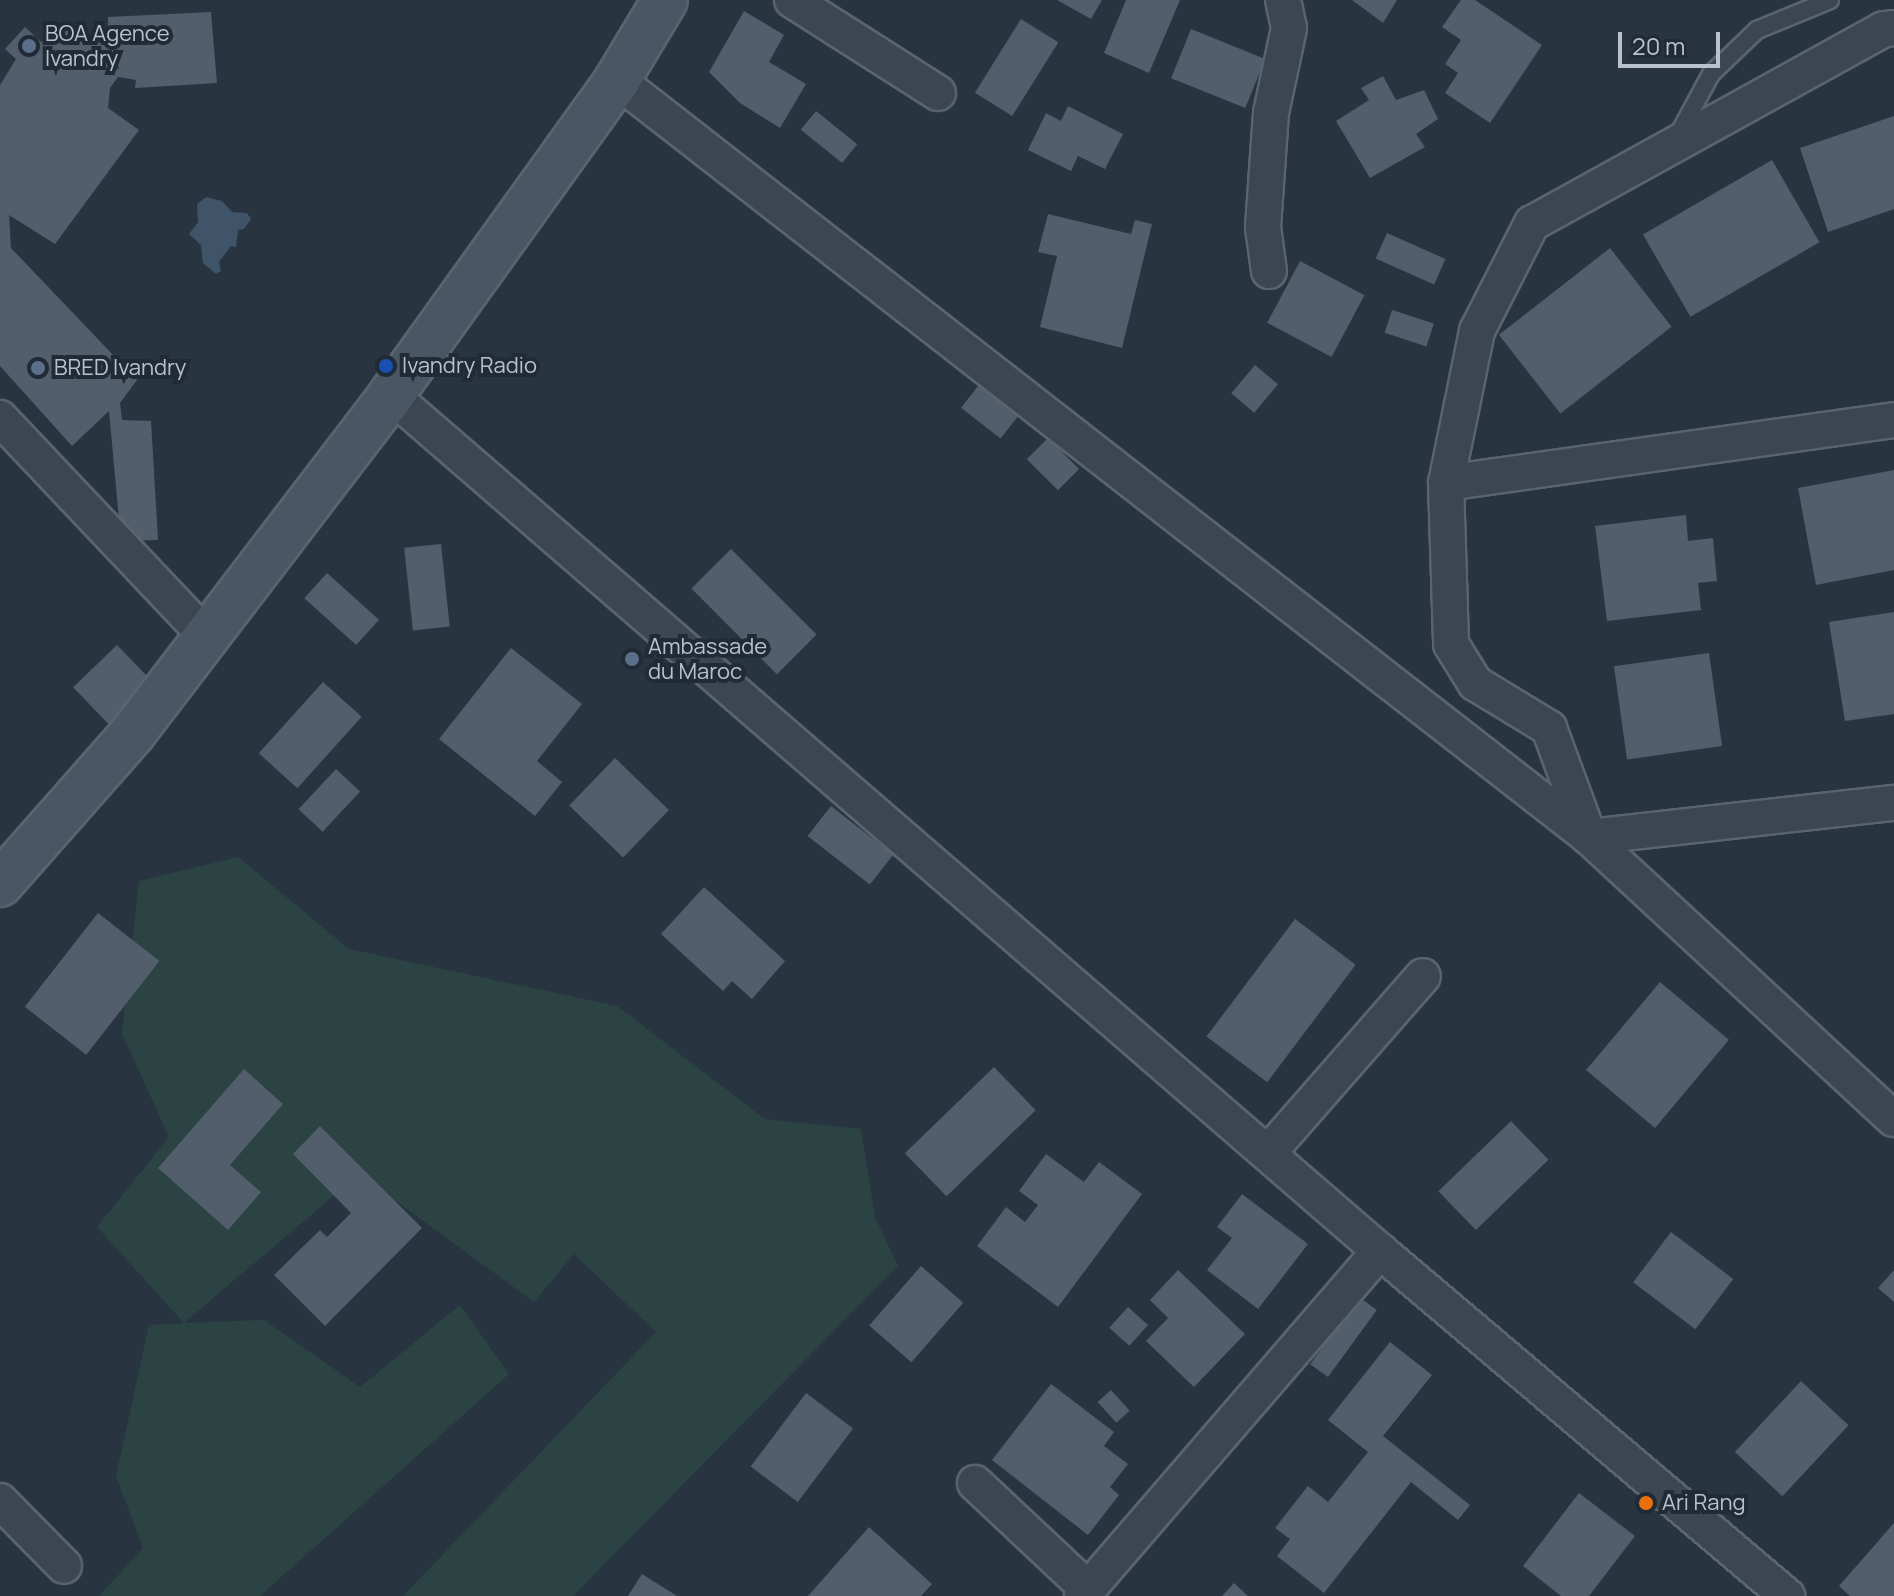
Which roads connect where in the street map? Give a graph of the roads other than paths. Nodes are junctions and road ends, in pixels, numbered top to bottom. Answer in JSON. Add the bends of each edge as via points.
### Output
{"nodes":[{"id":1,"x":665,"y":0,"type":"edge"},
{"id":2,"x":792,"y":0,"type":"edge"},
{"id":3,"x":1283,"y":0,"type":"edge"},
{"id":4,"x":1830,"y":0,"type":"edge"},
{"id":5,"x":1894,"y":28,"type":"edge"},
{"id":6,"x":617,"y":80,"type":"junction"},
{"id":7,"x":938,"y":93,"type":"dead end"},
{"id":8,"x":1673,"y":145,"type":"junction"},
{"id":9,"x":1269,"y":271,"type":"dead end"},
{"id":10,"x":391,"y":395,"type":"junction"},
{"id":11,"x":0,"y":418,"type":"edge"},
{"id":12,"x":1894,"y":420,"type":"edge"},
{"id":13,"x":1446,"y":483,"type":"junction"},
{"id":14,"x":206,"y":636,"type":"junction"},
{"id":15,"x":1894,"y":803,"type":"edge"},
{"id":16,"x":1589,"y":837,"type":"junction"},
{"id":17,"x":0,"y":884,"type":"edge"},
{"id":18,"x":1423,"y":976,"type":"dead end"},
{"id":19,"x":1894,"y":1119,"type":"edge"},
{"id":20,"x":1268,"y":1153,"type":"junction"},
{"id":21,"x":1380,"y":1251,"type":"junction"},
{"id":22,"x":975,"y":1483,"type":"dead end"},
{"id":23,"x":0,"y":1501,"type":"edge"},
{"id":24,"x":64,"y":1566,"type":"dead end"},
{"id":25,"x":1085,"y":1592,"type":"edge"},
{"id":26,"x":1787,"y":1596,"type":"edge"}],
"edges":[{"from":1,"to":6,"type":"street"},
{"from":2,"to":7,"type":"street"},
{"from":3,"to":9,"type":"street","via":[[1289,28],[1271,113],[1263,227]]},
{"from":4,"to":8,"type":"lane","via":[[1757,30],[1711,74]]},
{"from":5,"to":8,"type":"street"},
{"from":6,"to":10,"type":"street"},
{"from":6,"to":16,"type":"street"},
{"from":8,"to":13,"type":"street","via":[[1532,223],[1477,331]]},
{"from":10,"to":14,"type":"street"},
{"from":10,"to":20,"type":"street"},
{"from":11,"to":14,"type":"street"},
{"from":12,"to":13,"type":"street"},
{"from":13,"to":16,"type":"street","via":[[1451,644],[1475,683],[1549,728]]},
{"from":14,"to":17,"type":"street","via":[[133,733]]},
{"from":15,"to":16,"type":"street"},
{"from":16,"to":19,"type":"street"},
{"from":18,"to":20,"type":"street"},
{"from":20,"to":21,"type":"street"},
{"from":21,"to":25,"type":"street"},
{"from":21,"to":26,"type":"street"},
{"from":22,"to":25,"type":"street"},
{"from":23,"to":24,"type":"street"}]}
